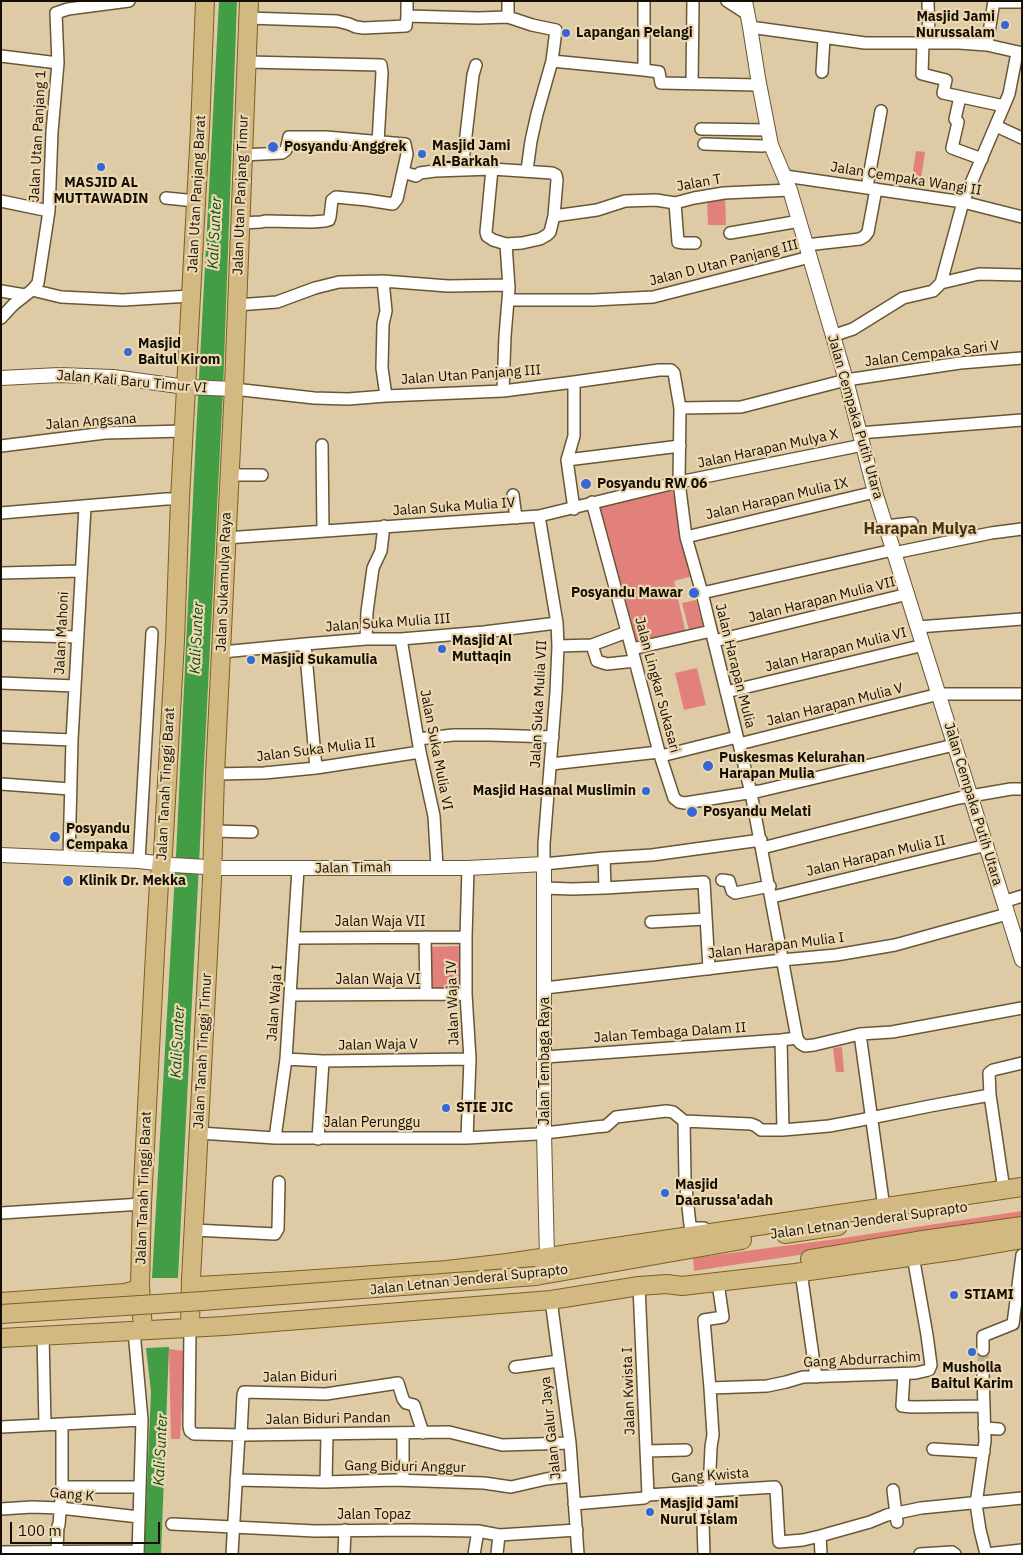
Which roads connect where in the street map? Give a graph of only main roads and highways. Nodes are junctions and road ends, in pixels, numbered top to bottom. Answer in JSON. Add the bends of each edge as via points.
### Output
{"nodes":[{"id":1,"x":205,"y":1,"type":"edge"},
{"id":2,"x":249,"y":9,"type":"edge"},
{"id":3,"x":189,"y":387,"type":"joint"},
{"id":4,"x":231,"y":389,"type":"joint"},
{"id":5,"x":215,"y":774,"type":"joint"},
{"id":6,"x":1013,"y":1188,"type":"edge"},
{"id":7,"x":1022,"y":1199,"type":"edge"},
{"id":8,"x":1022,"y":1226,"type":"edge"},
{"id":9,"x":1022,"y":1239,"type":"edge"},
{"id":10,"x":287,"y":1281,"type":"junction"},
{"id":11,"x":191,"y":1284,"type":"junction"},
{"id":12,"x":667,"y":1284,"type":"junction"},
{"id":13,"x":140,"y":1286,"type":"junction"},
{"id":14,"x":38,"y":1299,"type":"junction"},
{"id":15,"x":1,"y":1302,"type":"edge"},
{"id":16,"x":1,"y":1314,"type":"edge"},
{"id":17,"x":301,"y":1319,"type":"junction"},
{"id":18,"x":190,"y":1328,"type":"junction"},
{"id":19,"x":139,"y":1330,"type":"junction"},
{"id":20,"x":39,"y":1335,"type":"junction"},
{"id":21,"x":1,"y":1338,"type":"edge"}],
"edges":[{"from":1,"to":3,"type":"main road","name":"Jalan Utan Panjang Barat"},
{"from":2,"to":4,"type":"main road","name":"Jalan Utan Panjang Timur"},
{"from":3,"to":13,"type":"main road","name":"Jalan Tanah Tinggi Barat","via":[[180,499],[167,864],[158,897]]},
{"from":4,"to":5,"type":"main road","name":"Jalan Sukamulya Raya"},
{"from":5,"to":11,"type":"main road","name":"Jalan Tanah Tinggi Timur","via":[[213,831],[207,868]]},
{"from":6,"to":10,"type":"main road","name":"Jalan Letnan Jenderal Suprapto","via":[[446,1270]]},
{"from":7,"to":16,"type":"main road","name":"Jalan Letnan Jenderal Suprapto","bridge":true,"via":[[733,1241],[536,1276]]},
{"from":8,"to":12,"type":"main road","name":"Jalan Letnan Jenderal Suprapto","via":[[680,1278]]},
{"from":9,"to":12,"type":"main road","name":"Jalan Letnan Jenderal Suprapto","via":[[718,1283]]},
{"from":10,"to":11,"type":"main road","name":"Jalan Letnan Jenderal Suprapto"},
{"from":10,"to":17,"type":"main road","via":[[271,1290],[268,1297],[271,1306]]},
{"from":11,"to":18,"type":"main road","name":"Jalan Tanah Tinggi Timur"},
{"from":12,"to":17,"type":"main road","name":"Jalan Letnan Jenderal Suprapto","via":[[551,1300]]},
{"from":13,"to":14,"type":"main road","via":[[125,1293]]},
{"from":13,"to":19,"type":"main road","name":"Jalan Tanah Tinggi Barat"},
{"from":14,"to":15,"type":"main road"},
{"from":14,"to":20,"type":"main road","via":[[44,1308],[45,1325]]},
{"from":17,"to":18,"type":"main road","name":"Jalan Letnan Jenderal Suprapto"},
{"from":18,"to":19,"type":"main road","name":"Jalan Letnan Jenderal Suprapto"},
{"from":19,"to":20,"type":"main road","name":"Jalan Letnan Jenderal Suprapto"},
{"from":20,"to":21,"type":"main road","name":"Jalan Letnan Jenderal Suprapto"}]}
